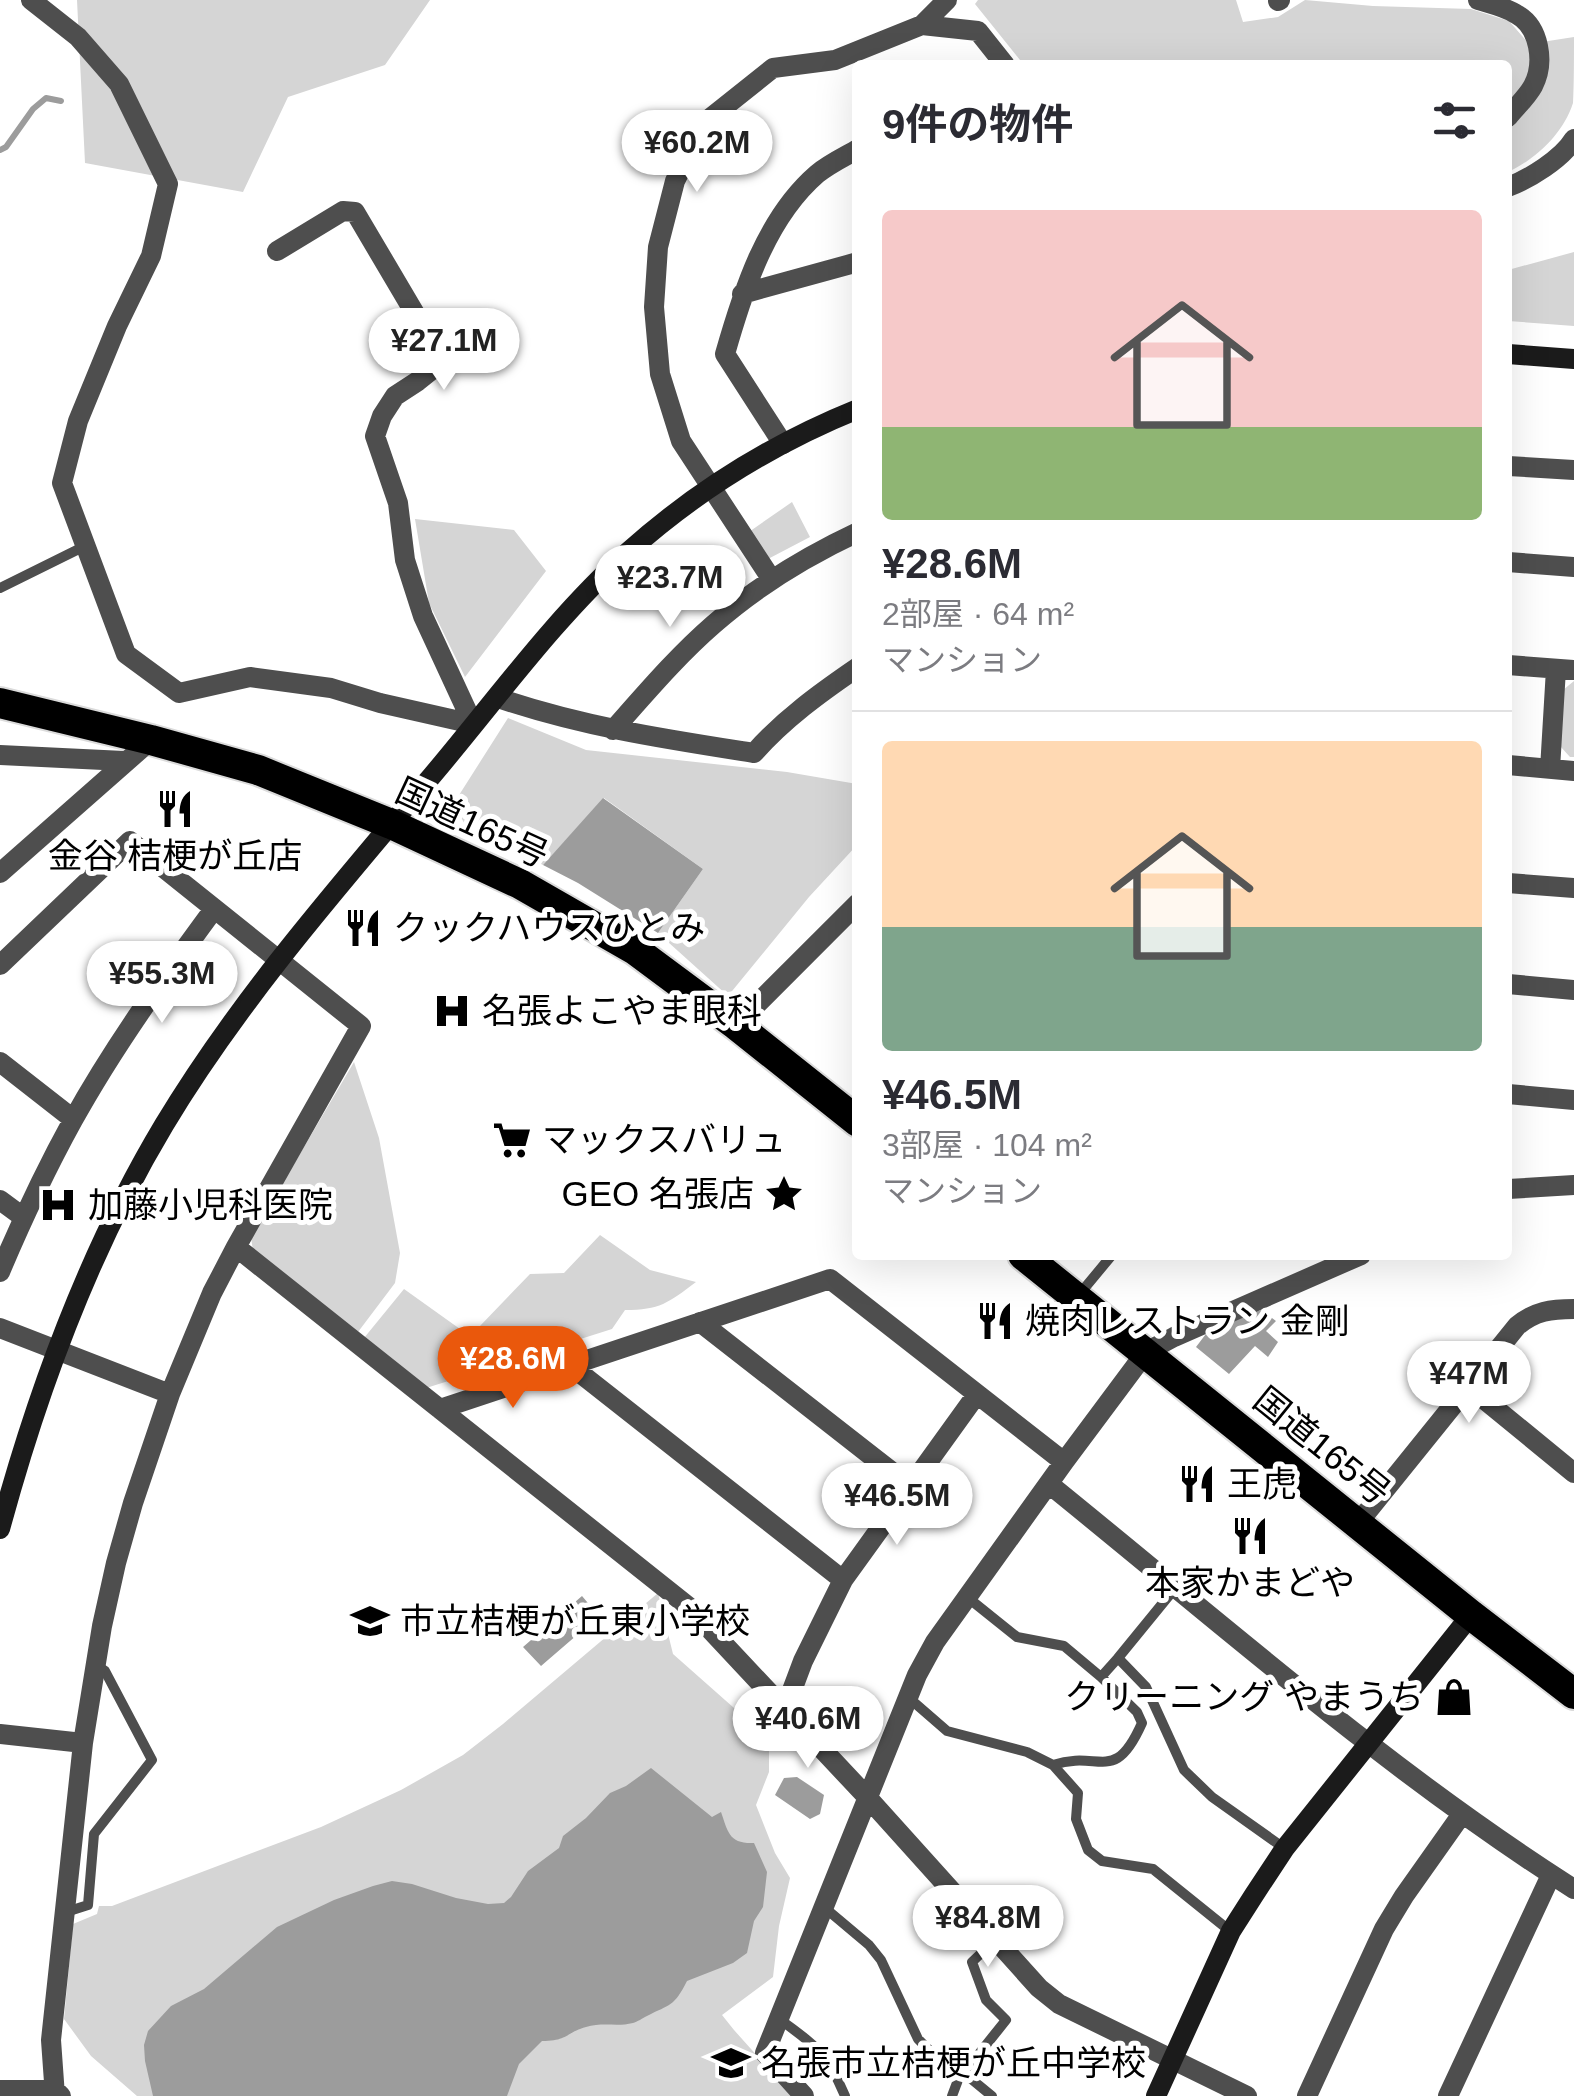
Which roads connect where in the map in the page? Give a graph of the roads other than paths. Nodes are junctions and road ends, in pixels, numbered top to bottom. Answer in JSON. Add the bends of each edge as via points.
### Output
{"nodes":[{"id":1,"x":31,"y":0,"type":"edge"},
{"id":2,"x":946,"y":0,"type":"edge"},
{"id":3,"x":1478,"y":0,"type":"edge"},
{"id":4,"x":922,"y":26,"type":"junction"},
{"id":5,"x":1001,"y":60,"type":"edge"},
{"id":6,"x":1512,"y":112,"type":"edge"},
{"id":7,"x":1574,"y":139,"type":"edge"},
{"id":8,"x":852,"y":153,"type":"edge"},
{"id":9,"x":1512,"y":186,"type":"edge"},
{"id":10,"x":277,"y":251,"type":"dead end"},
{"id":11,"x":852,"y":264,"type":"edge"},
{"id":12,"x":742,"y":294,"type":"junction"},
{"id":13,"x":1512,"y":354,"type":"edge"},
{"id":14,"x":1574,"y":359,"type":"edge"},
{"id":15,"x":852,"y":412,"type":"edge"},
{"id":16,"x":782,"y":444,"type":"junction"},
{"id":17,"x":1512,"y":466,"type":"edge"},
{"id":18,"x":1574,"y":470,"type":"edge"},
{"id":19,"x":712,"y":487,"type":"junction"},
{"id":20,"x":852,"y":535,"type":"edge"},
{"id":21,"x":85,"y":546,"type":"junction"},
{"id":22,"x":1512,"y":562,"type":"edge"},
{"id":23,"x":1574,"y":567,"type":"edge"},
{"id":24,"x":772,"y":580,"type":"junction"},
{"id":25,"x":1,"y":591,"type":"edge"},
{"id":26,"x":1512,"y":665,"type":"edge"},
{"id":27,"x":1565,"y":670,"type":"edge"},
{"id":28,"x":852,"y":671,"type":"edge"},
{"id":29,"x":498,"y":698,"type":"junction"},
{"id":30,"x":0,"y":703,"type":"edge"},
{"id":31,"x":473,"y":724,"type":"junction"},
{"id":32,"x":613,"y":730,"type":"junction"},
{"id":33,"x":151,"y":740,"type":"junction"},
{"id":34,"x":0,"y":754,"type":"edge"},
{"id":35,"x":124,"y":761,"type":"junction"},
{"id":36,"x":1512,"y":764,"type":"edge"},
{"id":37,"x":1550,"y":769,"type":"junction"},
{"id":38,"x":1574,"y":770,"type":"edge"},
{"id":39,"x":390,"y":824,"type":"junction"},
{"id":40,"x":0,"y":872,"type":"edge"},
{"id":41,"x":1512,"y":883,"type":"edge"},
{"id":42,"x":1574,"y":888,"type":"edge"},
{"id":43,"x":214,"y":909,"type":"junction"},
{"id":44,"x":852,"y":919,"type":"edge"},
{"id":45,"x":278,"y":960,"type":"junction"},
{"id":46,"x":0,"y":965,"type":"edge"},
{"id":47,"x":1512,"y":984,"type":"edge"},
{"id":48,"x":1574,"y":990,"type":"edge"},
{"id":49,"x":736,"y":1026,"type":"junction"},
{"id":50,"x":0,"y":1062,"type":"edge"},
{"id":51,"x":1512,"y":1094,"type":"edge"},
{"id":52,"x":1574,"y":1100,"type":"edge"},
{"id":53,"x":852,"y":1117,"type":"edge"},
{"id":54,"x":74,"y":1118,"type":"junction"},
{"id":55,"x":1574,"y":1185,"type":"edge"},
{"id":56,"x":1512,"y":1189,"type":"edge"},
{"id":57,"x":0,"y":1200,"type":"edge"},
{"id":58,"x":23,"y":1217,"type":"junction"},
{"id":59,"x":236,"y":1247,"type":"junction"},
{"id":60,"x":1030,"y":1260,"type":"edge"},
{"id":61,"x":1108,"y":1260,"type":"edge"},
{"id":62,"x":1350,"y":1260,"type":"edge"},
{"id":63,"x":0,"y":1272,"type":"edge"},
{"id":64,"x":1078,"y":1297,"type":"junction"},
{"id":65,"x":1574,"y":1309,"type":"edge"},
{"id":66,"x":700,"y":1322,"type":"junction"},
{"id":67,"x":0,"y":1328,"type":"edge"},
{"id":68,"x":57,"y":1351,"type":"junction"},
{"id":69,"x":1146,"y":1352,"type":"junction"},
{"id":70,"x":571,"y":1366,"type":"junction"},
{"id":71,"x":1469,"y":1387,"type":"junction"},
{"id":72,"x":170,"y":1394,"type":"junction"},
{"id":73,"x":976,"y":1394,"type":"junction"},
{"id":74,"x":440,"y":1409,"type":"junction"},
{"id":75,"x":1064,"y":1462,"type":"junction"},
{"id":76,"x":1574,"y":1473,"type":"edge"},
{"id":77,"x":1049,"y":1484,"type":"junction"},
{"id":78,"x":910,"y":1486,"type":"junction"},
{"id":79,"x":1358,"y":1523,"type":"junction"},
{"id":80,"x":0,"y":1529,"type":"edge"},
{"id":81,"x":842,"y":1580,"type":"junction"},
{"id":82,"x":1176,"y":1587,"type":"junction"},
{"id":83,"x":967,"y":1597,"type":"junction"},
{"id":84,"x":1471,"y":1615,"type":"junction"},
{"id":85,"x":1118,"y":1658,"type":"junction"},
{"id":86,"x":95,"y":1665,"type":"junction"},
{"id":87,"x":1100,"y":1677,"type":"junction"},
{"id":88,"x":1574,"y":1694,"type":"edge"},
{"id":89,"x":909,"y":1698,"type":"junction"},
{"id":90,"x":785,"y":1710,"type":"junction"},
{"id":91,"x":0,"y":1734,"type":"edge"},
{"id":92,"x":1368,"y":1742,"type":"junction"},
{"id":93,"x":83,"y":1743,"type":"junction"},
{"id":94,"x":1053,"y":1764,"type":"junction"},
{"id":95,"x":868,"y":1798,"type":"junction"},
{"id":96,"x":1462,"y":1814,"type":"junction"},
{"id":97,"x":1285,"y":1848,"type":"junction"},
{"id":98,"x":1551,"y":1875,"type":"junction"},
{"id":99,"x":1574,"y":1889,"type":"edge"},
{"id":100,"x":824,"y":1907,"type":"junction"},
{"id":101,"x":63,"y":1913,"type":"junction"},
{"id":102,"x":1231,"y":1931,"type":"junction"},
{"id":103,"x":995,"y":1940,"type":"junction"},
{"id":104,"x":779,"y":2018,"type":"junction"},
{"id":105,"x":1172,"y":2059,"type":"junction"},
{"id":106,"x":963,"y":2075,"type":"junction"},
{"id":107,"x":0,"y":2090,"type":"edge"},
{"id":108,"x":57,"y":2094,"type":"edge"},
{"id":109,"x":804,"y":2096,"type":"edge"},
{"id":110,"x":845,"y":2096,"type":"edge"},
{"id":111,"x":952,"y":2096,"type":"edge"},
{"id":112,"x":992,"y":2096,"type":"edge"},
{"id":113,"x":1156,"y":2096,"type":"edge"},
{"id":114,"x":1247,"y":2096,"type":"edge"},
{"id":115,"x":1307,"y":2096,"type":"edge"},
{"id":116,"x":1448,"y":2096,"type":"edge"}],
"edges":[{"from":1,"to":21,"type":"street","via":[[78,38],[118,84],[168,184],[151,256],[78,420],[62,483]]},
{"from":2,"to":4,"type":"street"},
{"from":3,"to":6,"type":"street","via":[[1514,12],[1536,38],[1534,84]]},
{"from":4,"to":5,"type":"street","via":[[978,30]]},
{"from":4,"to":19,"type":"street","via":[[835,60],[772,68],[704,123],[674,181],[658,248],[660,374],[681,441]]},
{"from":7,"to":9,"type":"street"},
{"from":8,"to":12,"type":"street","via":[[793,198]]},
{"from":10,"to":31,"type":"street","via":[[343,211],[355,212],[443,360],[395,396],[375,436],[398,502],[405,560],[423,616]]},
{"from":11,"to":12,"type":"street"},
{"from":12,"to":16,"type":"street","via":[[725,354]]},
{"from":13,"to":14,"type":"street"},
{"from":15,"to":16,"type":"street"},
{"from":16,"to":19,"type":"street"},
{"from":17,"to":18,"type":"street"},
{"from":19,"to":24,"type":"street"},
{"from":19,"to":29,"type":"street","via":[[602,578]]},
{"from":20,"to":24,"type":"street"},
{"from":21,"to":25,"type":"lane"},
{"from":21,"to":31,"type":"street","via":[[126,654],[178,693],[250,677],[332,688]]},
{"from":22,"to":23,"type":"street"},
{"from":24,"to":32,"type":"street","via":[[696,640]]},
{"from":26,"to":27,"type":"street"},
{"from":27,"to":37,"type":"street"},
{"from":28,"to":32,"type":"street","via":[[754,754]]},
{"from":29,"to":31,"type":"street"},
{"from":29,"to":32,"type":"street"},
{"from":30,"to":33,"type":"highway","name":"国道165号"},
{"from":31,"to":39,"type":"street"},
{"from":33,"to":35,"type":"street"},
{"from":33,"to":39,"type":"highway","name":"国道165号","via":[[258,770]]},
{"from":34,"to":35,"type":"street"},
{"from":35,"to":40,"type":"street"},
{"from":36,"to":37,"type":"street"},
{"from":37,"to":38,"type":"street"},
{"from":39,"to":45,"type":"street"},
{"from":39,"to":49,"type":"highway","name":"国道165号","via":[[520,884],[635,950]]},
{"from":41,"to":42,"type":"street"},
{"from":43,"to":45,"type":"street"},
{"from":43,"to":46,"type":"street","via":[[130,842]]},
{"from":43,"to":54,"type":"street"},
{"from":44,"to":49,"type":"street"},
{"from":45,"to":59,"type":"street","via":[[361,1026]]},
{"from":45,"to":68,"type":"street","via":[[165,1124],[110,1227]]},
{"from":47,"to":48,"type":"street"},
{"from":49,"to":53,"type":"highway","name":"国道165号"},
{"from":50,"to":54,"type":"street"},
{"from":51,"to":52,"type":"street"},
{"from":54,"to":58,"type":"street"},
{"from":55,"to":56,"type":"street"},
{"from":57,"to":58,"type":"street"},
{"from":58,"to":63,"type":"street"},
{"from":59,"to":72,"type":"street"},
{"from":59,"to":74,"type":"street"},
{"from":60,"to":64,"type":"highway","name":"国道165号"},
{"from":61,"to":64,"type":"lane"},
{"from":62,"to":69,"type":"street"},
{"from":64,"to":69,"type":"highway","name":"国道165号"},
{"from":65,"to":71,"type":"street","via":[[1527,1318]]},
{"from":66,"to":70,"type":"street"},
{"from":66,"to":73,"type":"street","via":[[830,1278]]},
{"from":66,"to":78,"type":"street"},
{"from":67,"to":68,"type":"street"},
{"from":68,"to":72,"type":"street"},
{"from":68,"to":80,"type":"street"},
{"from":69,"to":75,"type":"street"},
{"from":69,"to":79,"type":"highway","name":"国道165号"},
{"from":70,"to":74,"type":"street"},
{"from":70,"to":81,"type":"street"},
{"from":71,"to":76,"type":"street"},
{"from":71,"to":79,"type":"street"},
{"from":72,"to":86,"type":"street","via":[[116,1563]]},
{"from":73,"to":75,"type":"street"},
{"from":73,"to":78,"type":"street"},
{"from":74,"to":90,"type":"street","via":[[690,1607]]},
{"from":75,"to":77,"type":"street"},
{"from":77,"to":82,"type":"street"},
{"from":77,"to":83,"type":"street"},
{"from":78,"to":81,"type":"street"},
{"from":79,"to":84,"type":"highway","name":"国道165号"},
{"from":81,"to":90,"type":"street"},
{"from":82,"to":85,"type":"lane"},
{"from":82,"to":92,"type":"street"},
{"from":83,"to":87,"type":"lane","via":[[1017,1636],[1064,1646]]},
{"from":83,"to":89,"type":"street","via":[[935,1642]]},
{"from":84,"to":88,"type":"highway","name":"国道165号"},
{"from":84,"to":92,"type":"street"},
{"from":85,"to":87,"type":"lane"},
{"from":85,"to":97,"type":"lane","via":[[1146,1687],[1184,1770]]},
{"from":86,"to":93,"type":"street"},
{"from":86,"to":101,"type":"lane","via":[[105,1671],[152,1760],[94,1834],[88,1904]]},
{"from":87,"to":94,"type":"lane","via":[[1137,1712],[1142,1724],[1136,1737],[1104,1764]]},
{"from":89,"to":94,"type":"lane","via":[[947,1731]]},
{"from":89,"to":95,"type":"street"},
{"from":90,"to":95,"type":"street"},
{"from":91,"to":93,"type":"street"},
{"from":92,"to":96,"type":"street"},
{"from":92,"to":97,"type":"street"},
{"from":93,"to":101,"type":"street"},
{"from":94,"to":102,"type":"lane","via":[[1078,1793],[1076,1819],[1088,1850],[1102,1862],[1152,1869]]},
{"from":95,"to":100,"type":"street"},
{"from":95,"to":103,"type":"street"},
{"from":96,"to":98,"type":"street"},
{"from":96,"to":115,"type":"street","via":[[1384,1929]]},
{"from":97,"to":102,"type":"street"},
{"from":98,"to":99,"type":"street"},
{"from":98,"to":116,"type":"street"},
{"from":100,"to":104,"type":"street"},
{"from":100,"to":106,"type":"lane","via":[[874,1950],[918,2039]]},
{"from":101,"to":108,"type":"street","via":[[51,2040]]},
{"from":102,"to":105,"type":"street"},
{"from":103,"to":105,"type":"street","via":[[1058,2004]]},
{"from":103,"to":106,"type":"lane","via":[[972,1962],[986,2000],[1006,2020]]},
{"from":104,"to":109,"type":"street","via":[[766,2053]]},
{"from":104,"to":110,"type":"lane","via":[[822,2053]]},
{"from":105,"to":113,"type":"street"},
{"from":105,"to":114,"type":"street"},
{"from":106,"to":111,"type":"lane"},
{"from":106,"to":112,"type":"lane"},
{"from":107,"to":108,"type":"street"}]}
